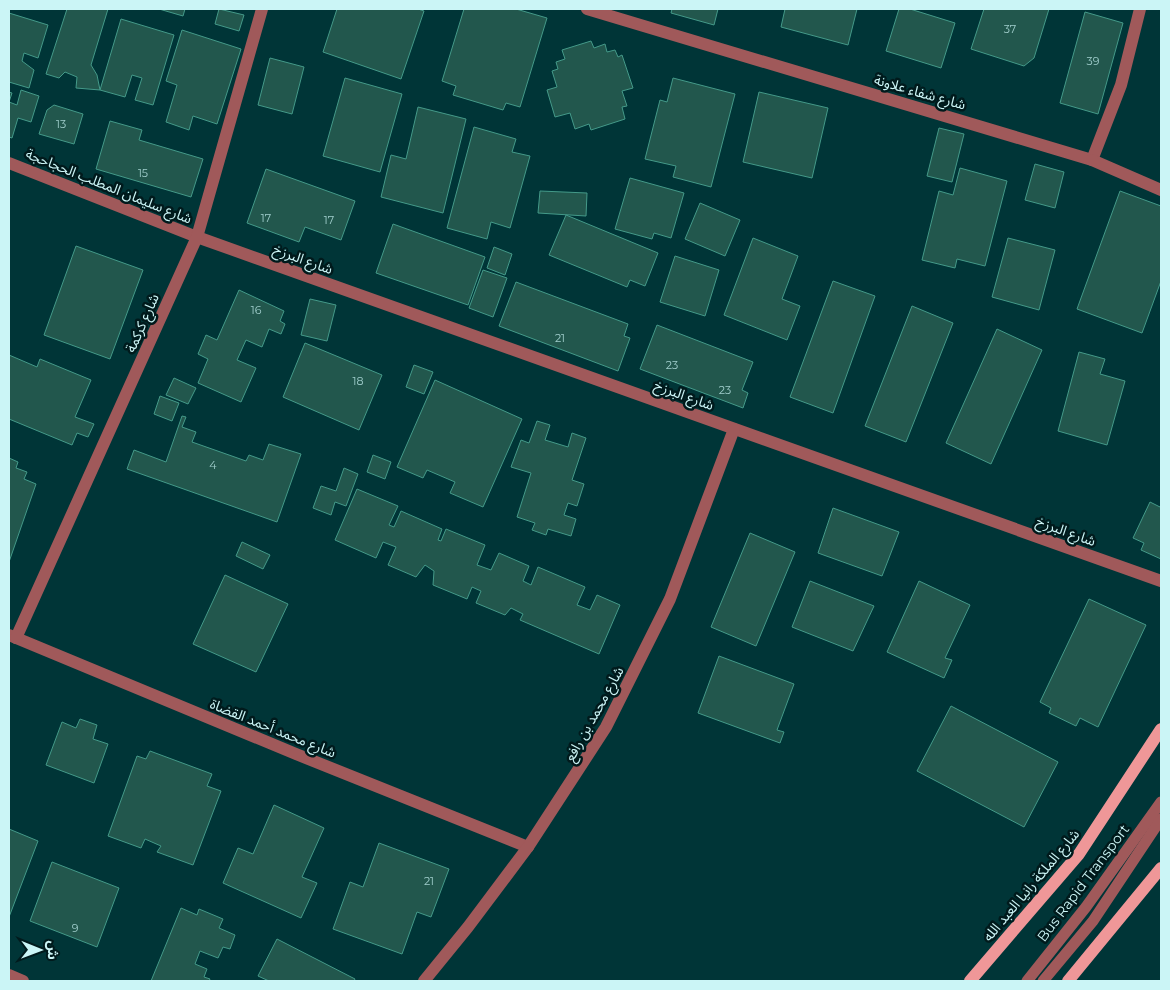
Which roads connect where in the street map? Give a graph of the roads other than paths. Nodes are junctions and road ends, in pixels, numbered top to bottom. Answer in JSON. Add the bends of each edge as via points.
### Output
{"nodes":[{"id":1,"x":262,"y":9,"type":"edge"},
{"id":2,"x":587,"y":9,"type":"edge"},
{"id":3,"x":1140,"y":9,"type":"edge"},
{"id":4,"x":1092,"y":160,"type":"junction"},
{"id":5,"x":9,"y":162,"type":"edge"},
{"id":6,"x":1161,"y":190,"type":"edge"},
{"id":7,"x":197,"y":237,"type":"junction"},
{"id":8,"x":734,"y":429,"type":"junction"},
{"id":9,"x":1161,"y":581,"type":"edge"},
{"id":10,"x":12,"y":636,"type":"edge"},
{"id":11,"x":1161,"y":729,"type":"edge"},
{"id":12,"x":1161,"y":802,"type":"edge"},
{"id":13,"x":1161,"y":819,"type":"edge"},
{"id":14,"x":528,"y":846,"type":"junction"},
{"id":15,"x":1161,"y":868,"type":"edge"},
{"id":16,"x":9,"y":975,"type":"edge"},
{"id":17,"x":23,"y":981,"type":"edge"},
{"id":18,"x":424,"y":981,"type":"edge"},
{"id":19,"x":970,"y":981,"type":"edge"},
{"id":20,"x":1028,"y":981,"type":"edge"},
{"id":21,"x":1043,"y":981,"type":"edge"},
{"id":22,"x":1068,"y":981,"type":"edge"}],
"edges":[{"from":1,"to":7,"type":"street","name":"شارع كركمة"},
{"from":2,"to":4,"type":"street","name":"شارع شفاء علاونة"},
{"from":3,"to":4,"type":"street","via":[[1121,86]]},
{"from":4,"to":6,"type":"street","name":"شارع شفاء علاونة"},
{"from":5,"to":7,"type":"street","name":"شارع سليمان المطلب الحجاحجة"},
{"from":7,"to":8,"type":"street","name":"شارع البرزخ"},
{"from":7,"to":10,"type":"street","name":"شارع كركمة"},
{"from":8,"to":9,"type":"street","name":"شارع البرزخ"},
{"from":8,"to":14,"type":"street","name":"شارع محمد بن رافع","via":[[670,599],[606,727]]},
{"from":10,"to":14,"type":"street","name":"شارع محمد أحمد القضاة"},
{"from":11,"to":19,"type":"main road","name":"شارع الملكة رانيا العبد الله","via":[[1078,854]]},
{"from":12,"to":20,"type":"lane","name":"Bus Rapid Transport"},
{"from":13,"to":21,"type":"lane","name":"Bus Rapid Transport","via":[[1093,921]]},
{"from":14,"to":18,"type":"street","name":"شارع محمد بن رافع"},
{"from":15,"to":22,"type":"main road"},
{"from":16,"to":17,"type":"street"}]}
